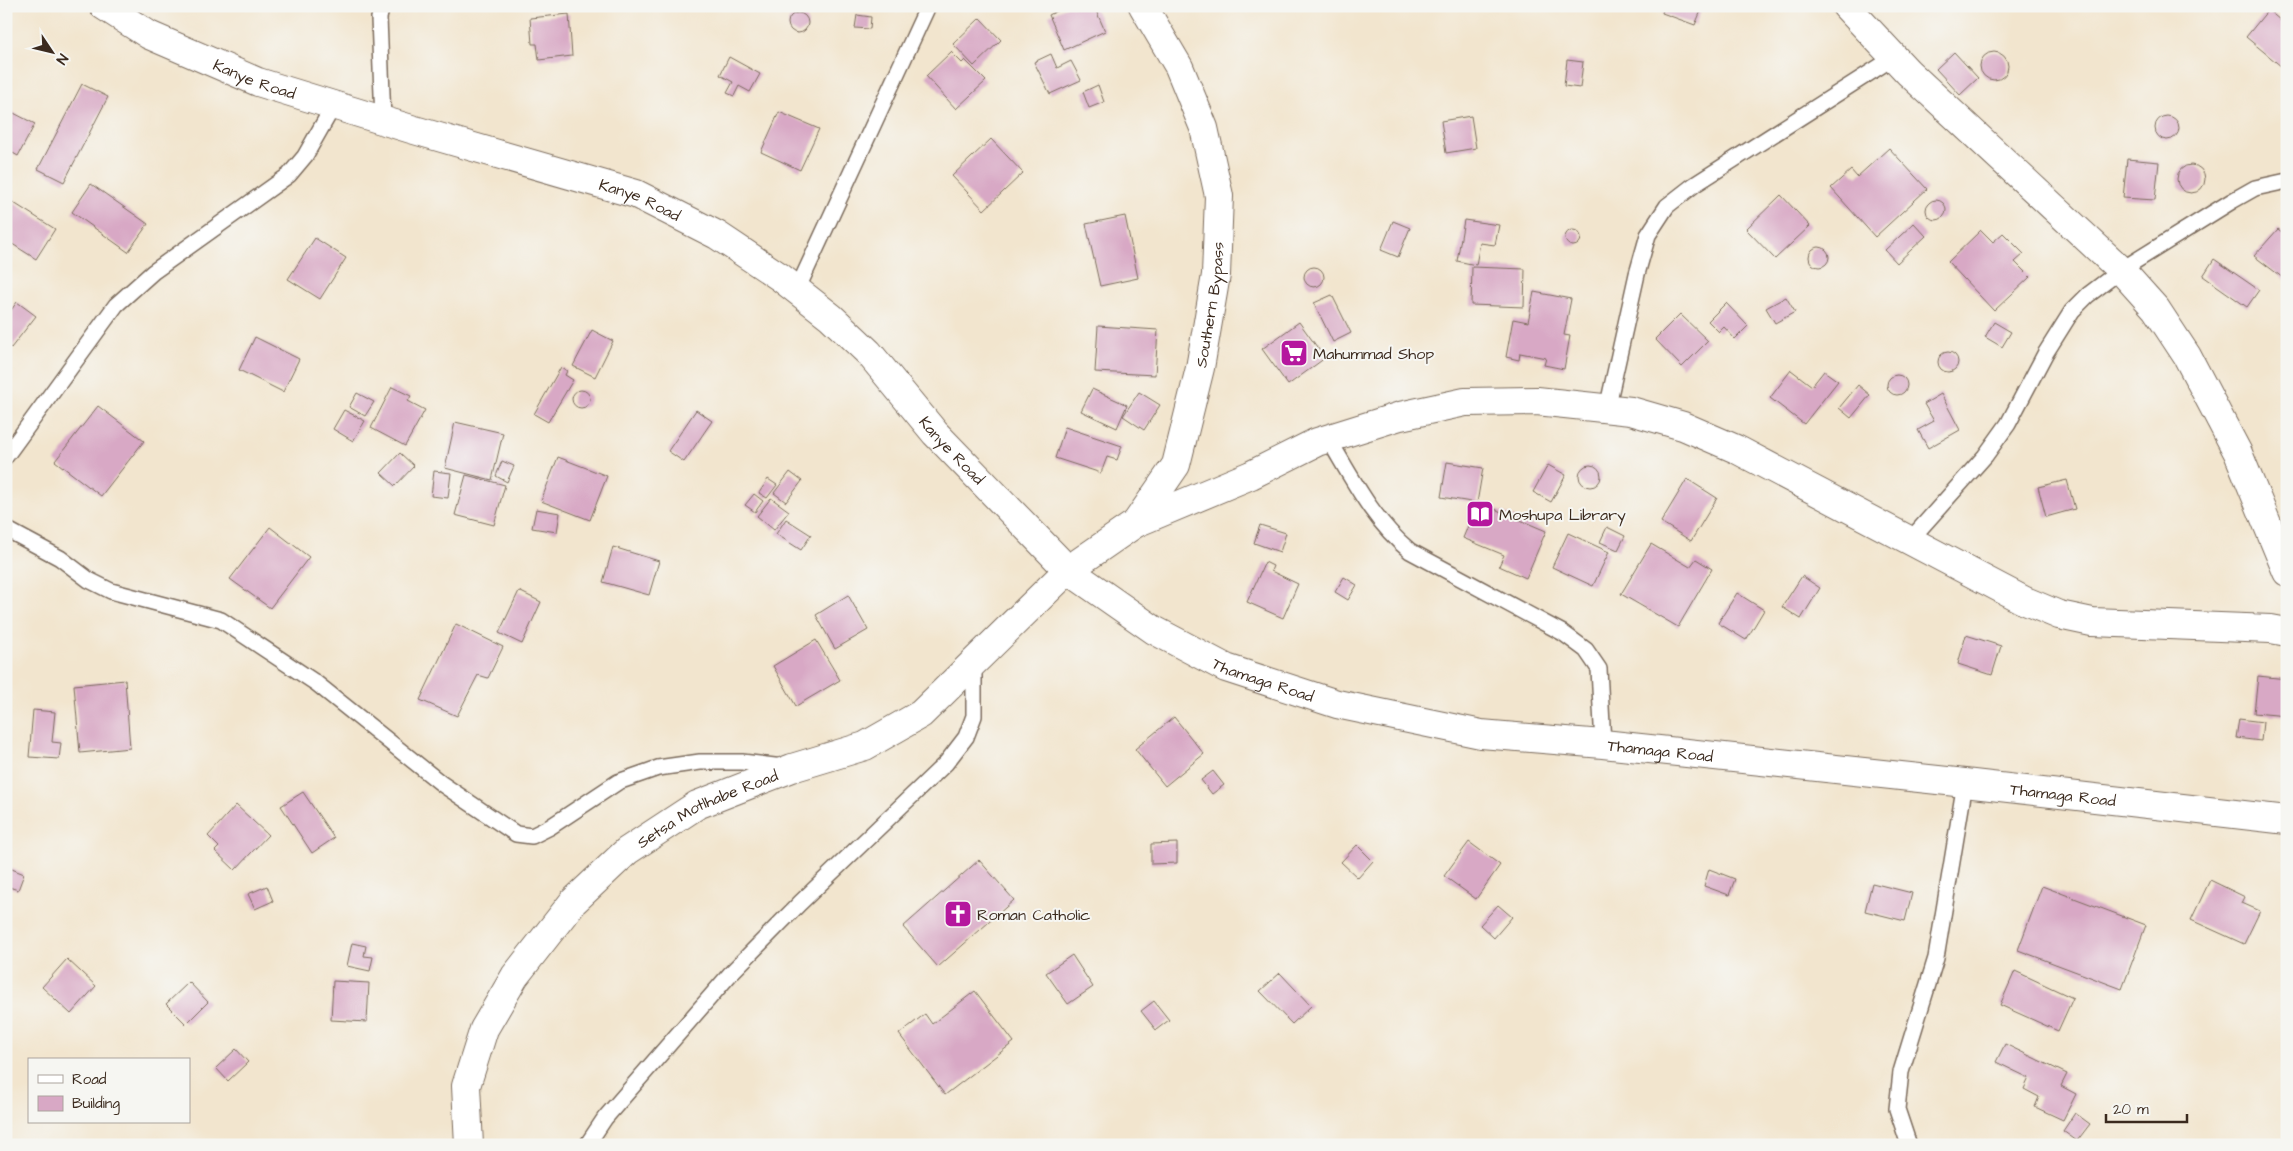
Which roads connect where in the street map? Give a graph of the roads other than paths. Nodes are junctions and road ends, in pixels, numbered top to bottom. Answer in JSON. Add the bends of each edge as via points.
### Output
{"nodes":[{"id":1,"x":104,"y":6,"type":"edge"},
{"id":2,"x":382,"y":6,"type":"edge"},
{"id":3,"x":928,"y":6,"type":"edge"},
{"id":4,"x":1143,"y":6,"type":"edge"},
{"id":5,"x":1846,"y":6,"type":"edge"},
{"id":6,"x":1893,"y":58,"type":"junction"},
{"id":7,"x":334,"y":105,"type":"junction"},
{"id":8,"x":383,"y":120,"type":"junction"},
{"id":9,"x":2287,"y":181,"type":"edge"},
{"id":10,"x":2121,"y":270,"type":"junction"},
{"id":11,"x":797,"y":290,"type":"junction"},
{"id":12,"x":1607,"y":409,"type":"junction"},
{"id":13,"x":1328,"y":438,"type":"junction"},
{"id":14,"x":6,"y":456,"type":"edge"},
{"id":15,"x":1136,"y":523,"type":"junction"},
{"id":16,"x":6,"y":529,"type":"edge"},
{"id":17,"x":1910,"y":540,"type":"junction"},
{"id":18,"x":1068,"y":570,"type":"junction"},
{"id":19,"x":2287,"y":572,"type":"edge"},
{"id":20,"x":2287,"y":632,"type":"edge"},
{"id":21,"x":974,"y":664,"type":"junction"},
{"id":22,"x":1603,"y":744,"type":"junction"},
{"id":23,"x":792,"y":768,"type":"junction"},
{"id":24,"x":1964,"y":783,"type":"junction"},
{"id":25,"x":2287,"y":820,"type":"edge"},
{"id":26,"x":469,"y":1145,"type":"edge"},
{"id":27,"x":587,"y":1145,"type":"edge"},
{"id":28,"x":1909,"y":1145,"type":"edge"}],
"edges":[{"from":1,"to":7,"type":"street","name":"Kanye Road","via":[[150,35],[206,61],[258,82]]},
{"from":2,"to":8,"type":"lane","via":[[379,18]]},
{"from":3,"to":11,"type":"lane"},
{"from":4,"to":15,"type":"street","name":"Southern Bypass","via":[[1179,67],[1204,128],[1219,196],[1216,275],[1200,368],[1176,466]]},
{"from":5,"to":6,"type":"street"},
{"from":6,"to":10,"type":"street"},
{"from":6,"to":12,"type":"lane","via":[[1694,185],[1667,206],[1648,234]]},
{"from":7,"to":8,"type":"street","name":"Kanye Road"},
{"from":7,"to":14,"type":"lane","via":[[305,156],[288,175],[154,272],[116,305]]},
{"from":8,"to":11,"type":"street","name":"Kanye Road","via":[[636,194],[717,235]]},
{"from":9,"to":10,"type":"lane","via":[[2255,188]]},
{"from":10,"to":17,"type":"lane","via":[[2072,312],[1986,456]]},
{"from":10,"to":19,"type":"street","via":[[2156,309],[2187,356],[2238,453]]},
{"from":11,"to":18,"type":"street","name":"Kanye Road","via":[[869,354],[935,433]]},
{"from":12,"to":13,"type":"street","via":[[1536,401],[1465,402],[1400,416]]},
{"from":12,"to":17,"type":"street","via":[[1631,411],[1683,426],[1736,449]]},
{"from":13,"to":15,"type":"street","via":[[1251,475]]},
{"from":13,"to":22,"type":"lane","via":[[1377,518],[1394,538],[1410,551],[1563,633],[1586,650],[1599,669]]},
{"from":15,"to":18,"type":"street","name":"Southern Bypass"},
{"from":16,"to":23,"type":"lane","via":[[111,591],[221,620],[316,683],[442,784],[516,834],[532,836],[550,828],[618,782],[658,768],[700,762],[742,762]]},
{"from":17,"to":20,"type":"street","via":[[2023,600],[2059,615],[2092,622]]},
{"from":18,"to":21,"type":"street","name":"Setsa Motlhabe Road"},
{"from":18,"to":22,"type":"street","name":"Thamaga Road","via":[[1154,630],[1226,668],[1318,698],[1481,734]]},
{"from":21,"to":23,"type":"street","name":"Setsa Motlhabe Road","via":[[921,714],[865,746]]},
{"from":21,"to":27,"type":"lane","via":[[974,716],[966,737],[946,763],[732,973],[606,1118]]},
{"from":22,"to":24,"type":"street","name":"Thamaga Road"},
{"from":23,"to":26,"type":"street","name":"Setsa Motlhabe Road","via":[[697,805],[627,851],[573,902],[515,976],[484,1029],[466,1086]]},
{"from":24,"to":25,"type":"street","name":"Thamaga Road"},
{"from":24,"to":28,"type":"lane","via":[[1936,958],[1901,1072],[1897,1110]]}]}
